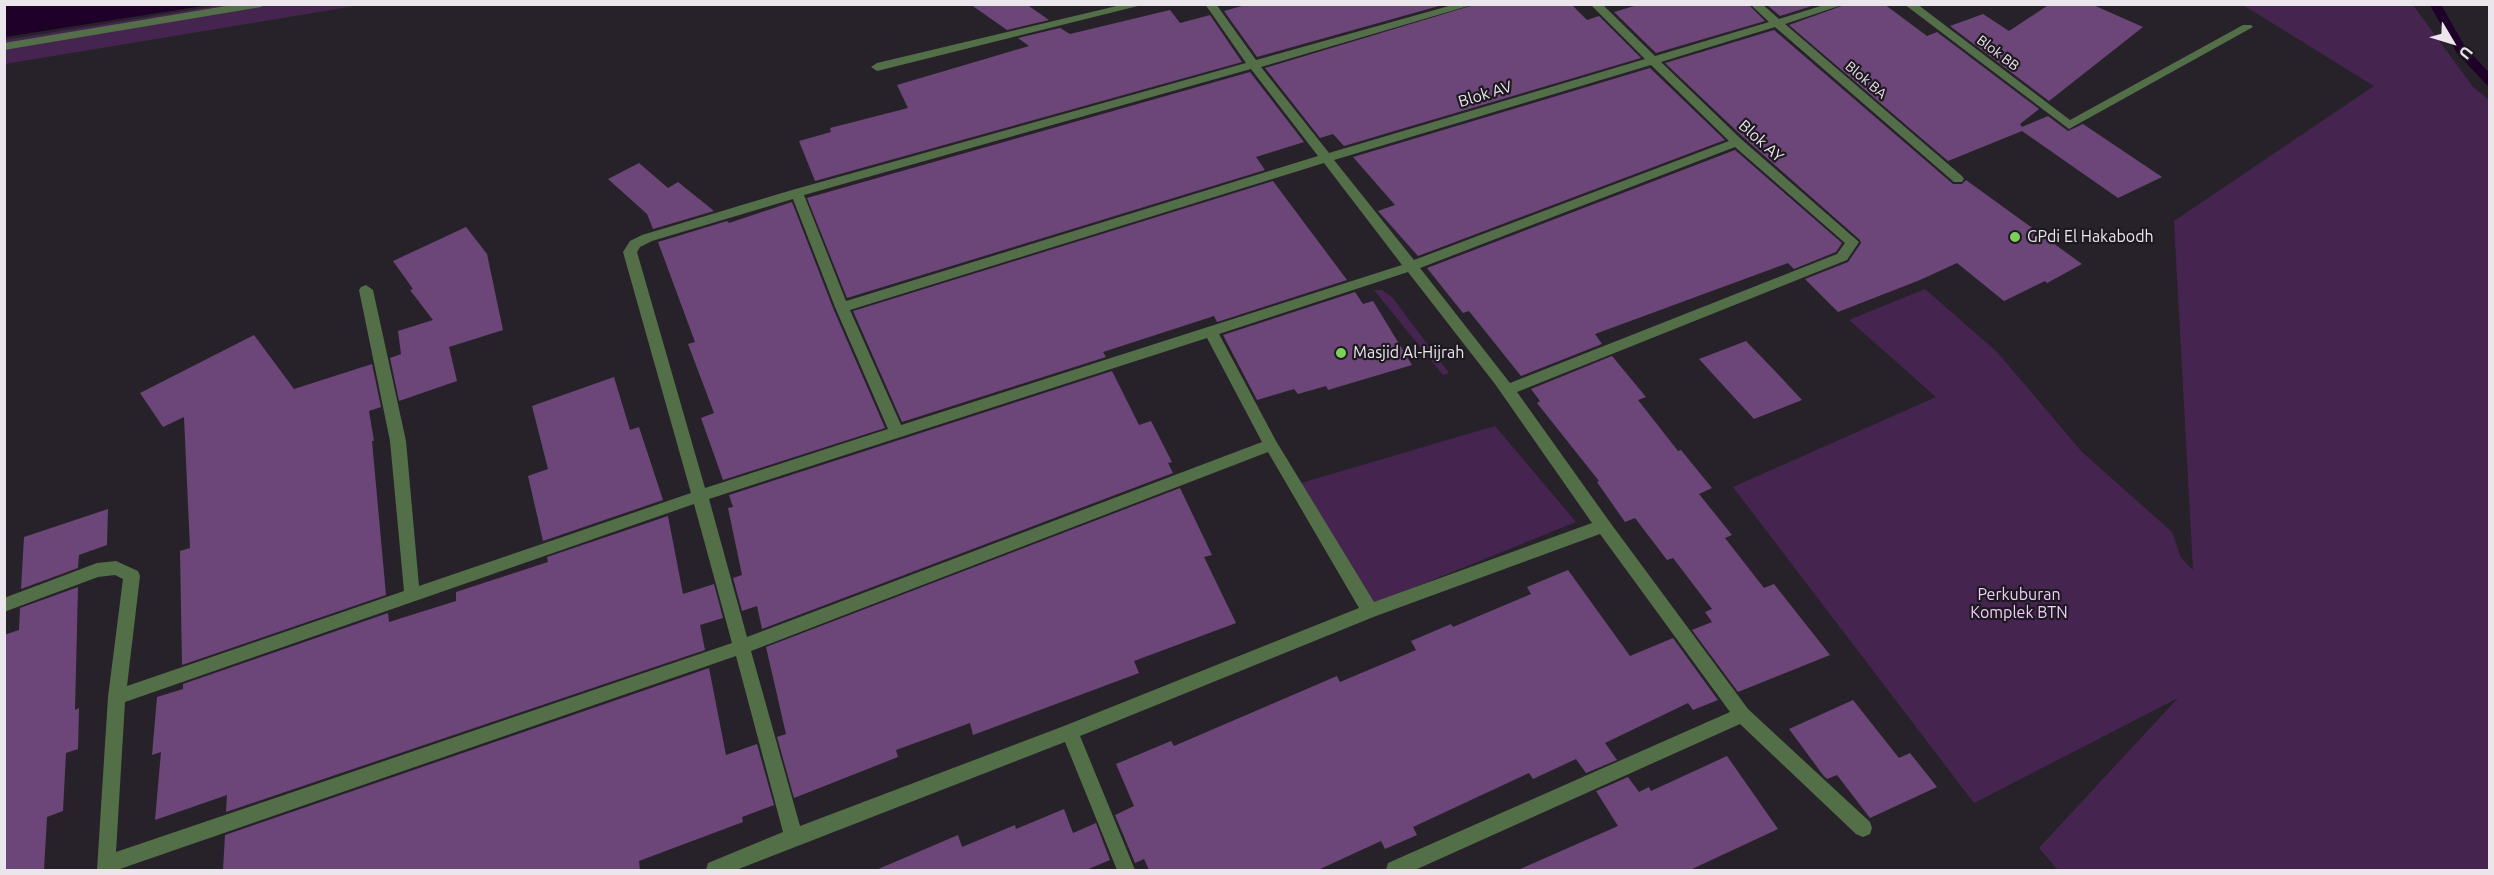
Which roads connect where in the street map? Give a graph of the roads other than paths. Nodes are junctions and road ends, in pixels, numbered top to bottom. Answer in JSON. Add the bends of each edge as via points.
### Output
{"nodes":[{"id":1,"x":261,"y":4,"type":"edge"},
{"id":2,"x":1141,"y":4,"type":"edge"},
{"id":3,"x":1210,"y":4,"type":"edge"},
{"id":4,"x":1470,"y":4,"type":"edge"},
{"id":5,"x":1595,"y":4,"type":"edge"},
{"id":6,"x":1755,"y":4,"type":"edge"},
{"id":7,"x":1840,"y":4,"type":"edge"},
{"id":8,"x":1909,"y":4,"type":"edge"},
{"id":9,"x":1777,"y":24,"type":"junction"},
{"id":10,"x":2247,"y":27,"type":"dead end"},
{"id":11,"x":4,"y":47,"type":"edge"},
{"id":12,"x":1653,"y":61,"type":"junction"},
{"id":13,"x":1254,"y":66,"type":"junction"},
{"id":14,"x":877,"y":67,"type":"dead end"},
{"id":15,"x":1737,"y":142,"type":"junction"},
{"id":16,"x":1327,"y":158,"type":"junction"},
{"id":17,"x":1958,"y":179,"type":"dead end"},
{"id":18,"x":797,"y":193,"type":"junction"},
{"id":19,"x":1410,"y":267,"type":"junction"},
{"id":20,"x":366,"y":290,"type":"dead end"},
{"id":21,"x":842,"y":307,"type":"junction"},
{"id":22,"x":1210,"y":331,"type":"junction"},
{"id":23,"x":1507,"y":390,"type":"junction"},
{"id":24,"x":897,"y":433,"type":"junction"},
{"id":25,"x":1271,"y":445,"type":"junction"},
{"id":26,"x":700,"y":496,"type":"junction"},
{"id":27,"x":1603,"y":526,"type":"junction"},
{"id":28,"x":412,"y":594,"type":"junction"},
{"id":29,"x":4,"y":605,"type":"edge"},
{"id":30,"x":1370,"y":611,"type":"junction"},
{"id":31,"x":741,"y":647,"type":"junction"},
{"id":32,"x":117,"y":697,"type":"junction"},
{"id":33,"x":1742,"y":715,"type":"junction"},
{"id":34,"x":1070,"y":732,"type":"junction"},
{"id":35,"x":1863,"y":828,"type":"dead end"},
{"id":36,"x":794,"y":837,"type":"junction"},
{"id":37,"x":106,"y":868,"type":"edge"},
{"id":38,"x":716,"y":870,"type":"edge"},
{"id":39,"x":1126,"y":870,"type":"edge"},
{"id":40,"x":1395,"y":870,"type":"edge"}],
"edges":[{"from":1,"to":11,"type":"street"},
{"from":2,"to":14,"type":"street"},
{"from":3,"to":13,"type":"street"},
{"from":4,"to":13,"type":"street"},
{"from":5,"to":12,"type":"street","name":"Blok AY"},
{"from":6,"to":9,"type":"street","name":"Blok BA"},
{"from":7,"to":9,"type":"street","name":"Blok AV"},
{"from":8,"to":10,"type":"street","name":"Blok BB","via":[[2068,124]]},
{"from":9,"to":12,"type":"street","name":"Blok AV"},
{"from":9,"to":17,"type":"street","name":"Blok BA"},
{"from":12,"to":15,"type":"street","name":"Blok AY"},
{"from":12,"to":16,"type":"street","name":"Blok AV"},
{"from":13,"to":16,"type":"street"},
{"from":13,"to":18,"type":"street"},
{"from":15,"to":19,"type":"street"},
{"from":15,"to":23,"type":"street","name":"Blok AY","via":[[1852,242],[1842,257]]},
{"from":16,"to":19,"type":"street"},
{"from":16,"to":21,"type":"street","name":"Blok AV"},
{"from":18,"to":21,"type":"street"},
{"from":18,"to":26,"type":"street","via":[[647,238],[634,244],[630,252]]},
{"from":19,"to":22,"type":"street"},
{"from":19,"to":23,"type":"street"},
{"from":20,"to":28,"type":"street","via":[[398,441]]},
{"from":21,"to":24,"type":"street"},
{"from":22,"to":24,"type":"street"},
{"from":22,"to":25,"type":"street"},
{"from":23,"to":27,"type":"street"},
{"from":24,"to":26,"type":"street"},
{"from":25,"to":30,"type":"street"},
{"from":25,"to":31,"type":"street"},
{"from":26,"to":28,"type":"street"},
{"from":26,"to":31,"type":"street"},
{"from":27,"to":30,"type":"street"},
{"from":27,"to":33,"type":"street"},
{"from":28,"to":32,"type":"street"},
{"from":29,"to":32,"type":"street","via":[[98,570],[116,568],[132,576]]},
{"from":30,"to":34,"type":"street"},
{"from":31,"to":36,"type":"street"},
{"from":31,"to":37,"type":"street"},
{"from":32,"to":37,"type":"street"},
{"from":33,"to":35,"type":"street"},
{"from":33,"to":40,"type":"street"},
{"from":34,"to":36,"type":"street"},
{"from":34,"to":39,"type":"street"},
{"from":36,"to":38,"type":"street"}]}
